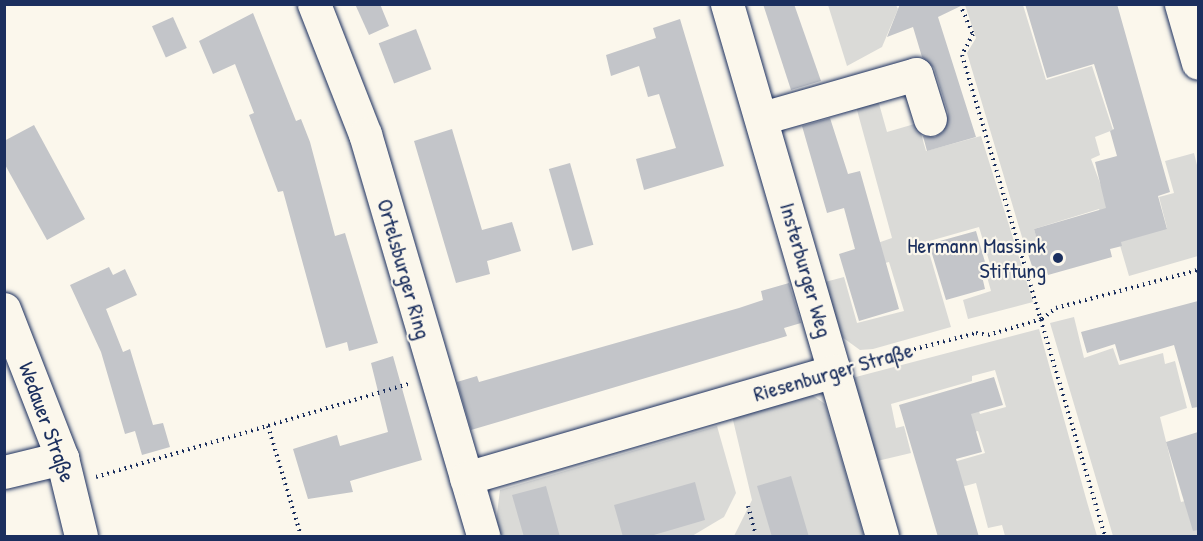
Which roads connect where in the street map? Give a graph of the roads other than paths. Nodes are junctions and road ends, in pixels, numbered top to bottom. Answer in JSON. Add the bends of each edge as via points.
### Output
{"nodes":[{"id":1,"x":314,"y":4,"type":"edge"},
{"id":2,"x":727,"y":4,"type":"edge"},
{"id":3,"x":1181,"y":4,"type":"edge"},
{"id":4,"x":913,"y":60,"type":"dead end"},
{"id":5,"x":1198,"y":63,"type":"edge"},
{"id":6,"x":760,"y":114,"type":"junction"},
{"id":7,"x":930,"y":119,"type":"dead end"},
{"id":8,"x":4,"y":309,"type":"edge"},
{"id":9,"x":835,"y":370,"type":"junction"},
{"id":10,"x":66,"y":471,"type":"junction"},
{"id":11,"x":4,"y":472,"type":"edge"},
{"id":12,"x":466,"y":478,"type":"junction"},
{"id":13,"x":81,"y":537,"type":"edge"},
{"id":14,"x":483,"y":537,"type":"edge"},
{"id":15,"x":882,"y":537,"type":"edge"}],
"edges":[{"from":1,"to":12,"type":"street","name":"Ortelsburger Ring","via":[[365,134]]},
{"from":2,"to":6,"type":"street","name":"Insterburger Weg"},
{"from":3,"to":5,"type":"street"},
{"from":4,"to":6,"type":"street"},
{"from":6,"to":7,"type":"street","via":[[916,74]]},
{"from":6,"to":9,"type":"street","name":"Insterburger Weg"},
{"from":8,"to":10,"type":"street","name":"Wedauer Straße"},
{"from":9,"to":12,"type":"street","name":"Riesenburger Straße"},
{"from":9,"to":15,"type":"street","name":"Insterburger Weg"},
{"from":10,"to":11,"type":"street"},
{"from":10,"to":13,"type":"street","name":"Wedauer Straße"},
{"from":12,"to":14,"type":"street","name":"Ortelsburger Ring"}]}
